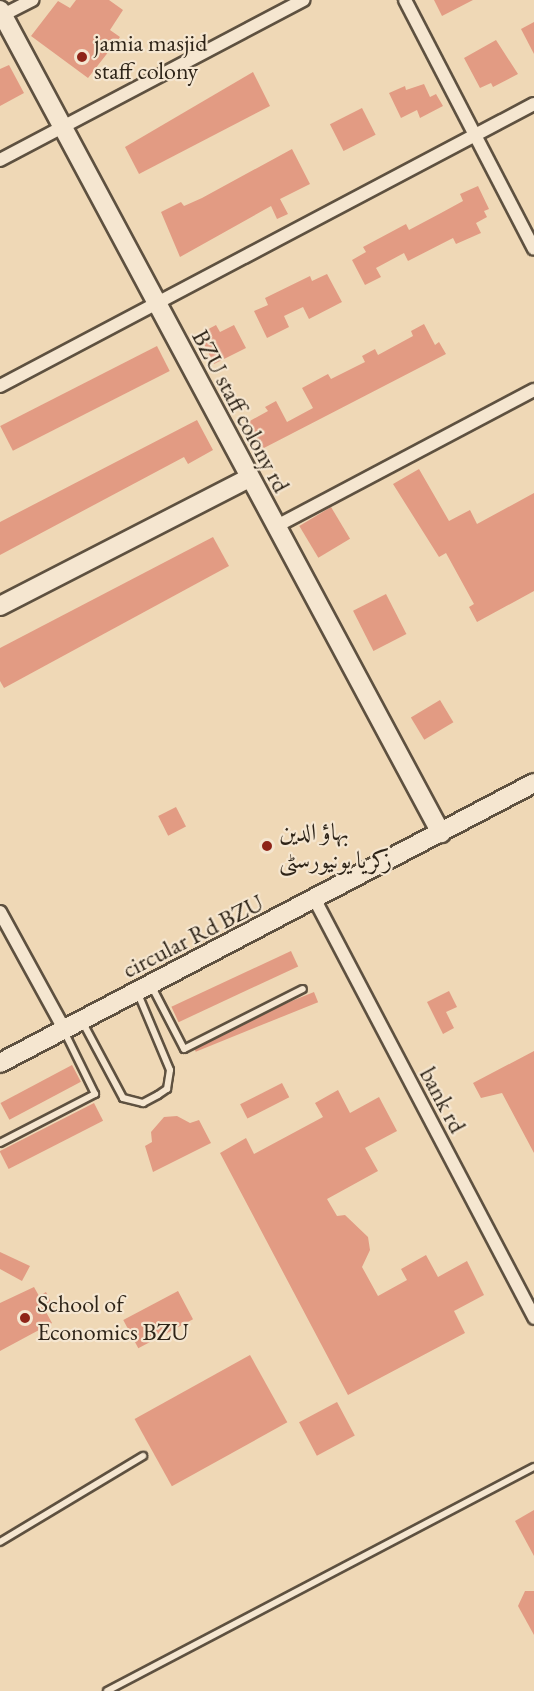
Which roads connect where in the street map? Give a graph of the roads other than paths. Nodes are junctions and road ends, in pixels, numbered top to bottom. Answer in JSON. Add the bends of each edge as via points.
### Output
{"nodes":[{"id":1,"x":32,"y":0,"type":"edge"},
{"id":2,"x":303,"y":0,"type":"edge"},
{"id":3,"x":405,"y":0,"type":"edge"},
{"id":4,"x":1,"y":13,"type":"edge"},
{"id":5,"x":534,"y":104,"type":"edge"},
{"id":6,"x":65,"y":127,"type":"junction"},
{"id":7,"x":476,"y":135,"type":"junction"},
{"id":8,"x":0,"y":160,"type":"edge"},
{"id":9,"x":534,"y":249,"type":"edge"},
{"id":10,"x":157,"y":303,"type":"junction"},
{"id":11,"x":0,"y":386,"type":"edge"},
{"id":12,"x":534,"y":390,"type":"edge"},
{"id":13,"x":249,"y":478,"type":"junction"},
{"id":14,"x":274,"y":527,"type":"junction"},
{"id":15,"x":0,"y":606,"type":"edge"},
{"id":16,"x":534,"y":783,"type":"edge"},
{"id":17,"x":441,"y":833,"type":"junction"},
{"id":18,"x":315,"y":900,"type":"junction"},
{"id":19,"x":0,"y":912,"type":"edge"},
{"id":20,"x":144,"y":988,"type":"junction"},
{"id":21,"x":303,"y":989,"type":"dead end"},
{"id":22,"x":81,"y":1020,"type":"junction"},
{"id":23,"x":64,"y":1029,"type":"junction"},
{"id":24,"x":0,"y":1063,"type":"edge"},
{"id":25,"x":0,"y":1143,"type":"edge"},
{"id":26,"x":530,"y":1302,"type":"edge"},
{"id":27,"x":534,"y":1318,"type":"edge"},
{"id":28,"x":143,"y":1456,"type":"dead end"},
{"id":29,"x":534,"y":1467,"type":"edge"},
{"id":30,"x":0,"y":1542,"type":"edge"},
{"id":31,"x":107,"y":1691,"type":"edge"}],
"edges":[{"from":1,"to":4,"type":"street"},
{"from":2,"to":6,"type":"street"},
{"from":3,"to":7,"type":"street"},
{"from":4,"to":6,"type":"street","name":"BZU staff colony rd"},
{"from":5,"to":7,"type":"street"},
{"from":6,"to":8,"type":"street"},
{"from":6,"to":10,"type":"street","name":"BZU staff colony rd"},
{"from":7,"to":9,"type":"street"},
{"from":7,"to":10,"type":"street"},
{"from":10,"to":11,"type":"street"},
{"from":10,"to":13,"type":"street","name":"BZU staff colony rd"},
{"from":12,"to":14,"type":"street"},
{"from":13,"to":14,"type":"street","name":"BZU staff colony rd"},
{"from":13,"to":15,"type":"street"},
{"from":14,"to":17,"type":"street","name":"BZU staff colony rd"},
{"from":16,"to":17,"type":"street","name":"circular Rd BZU"},
{"from":17,"to":18,"type":"street","name":"circular Rd BZU"},
{"from":18,"to":20,"type":"street","name":"circular Rd BZU"},
{"from":18,"to":26,"type":"street","name":"bank rd"},
{"from":19,"to":23,"type":"street"},
{"from":20,"to":21,"type":"lane","via":[[184,1049]]},
{"from":20,"to":22,"type":"street","name":"circular Rd BZU"},
{"from":20,"to":22,"type":"lane","via":[[170,1070],[167,1089],[143,1103],[123,1098]]},
{"from":22,"to":23,"type":"street","name":"circular Rd BZU"},
{"from":23,"to":24,"type":"street","name":"circular Rd BZU"},
{"from":23,"to":25,"type":"lane","via":[[95,1094]]},
{"from":26,"to":27,"type":"street","name":"bank rd"},
{"from":28,"to":30,"type":"lane"},
{"from":29,"to":31,"type":"lane"}]}
